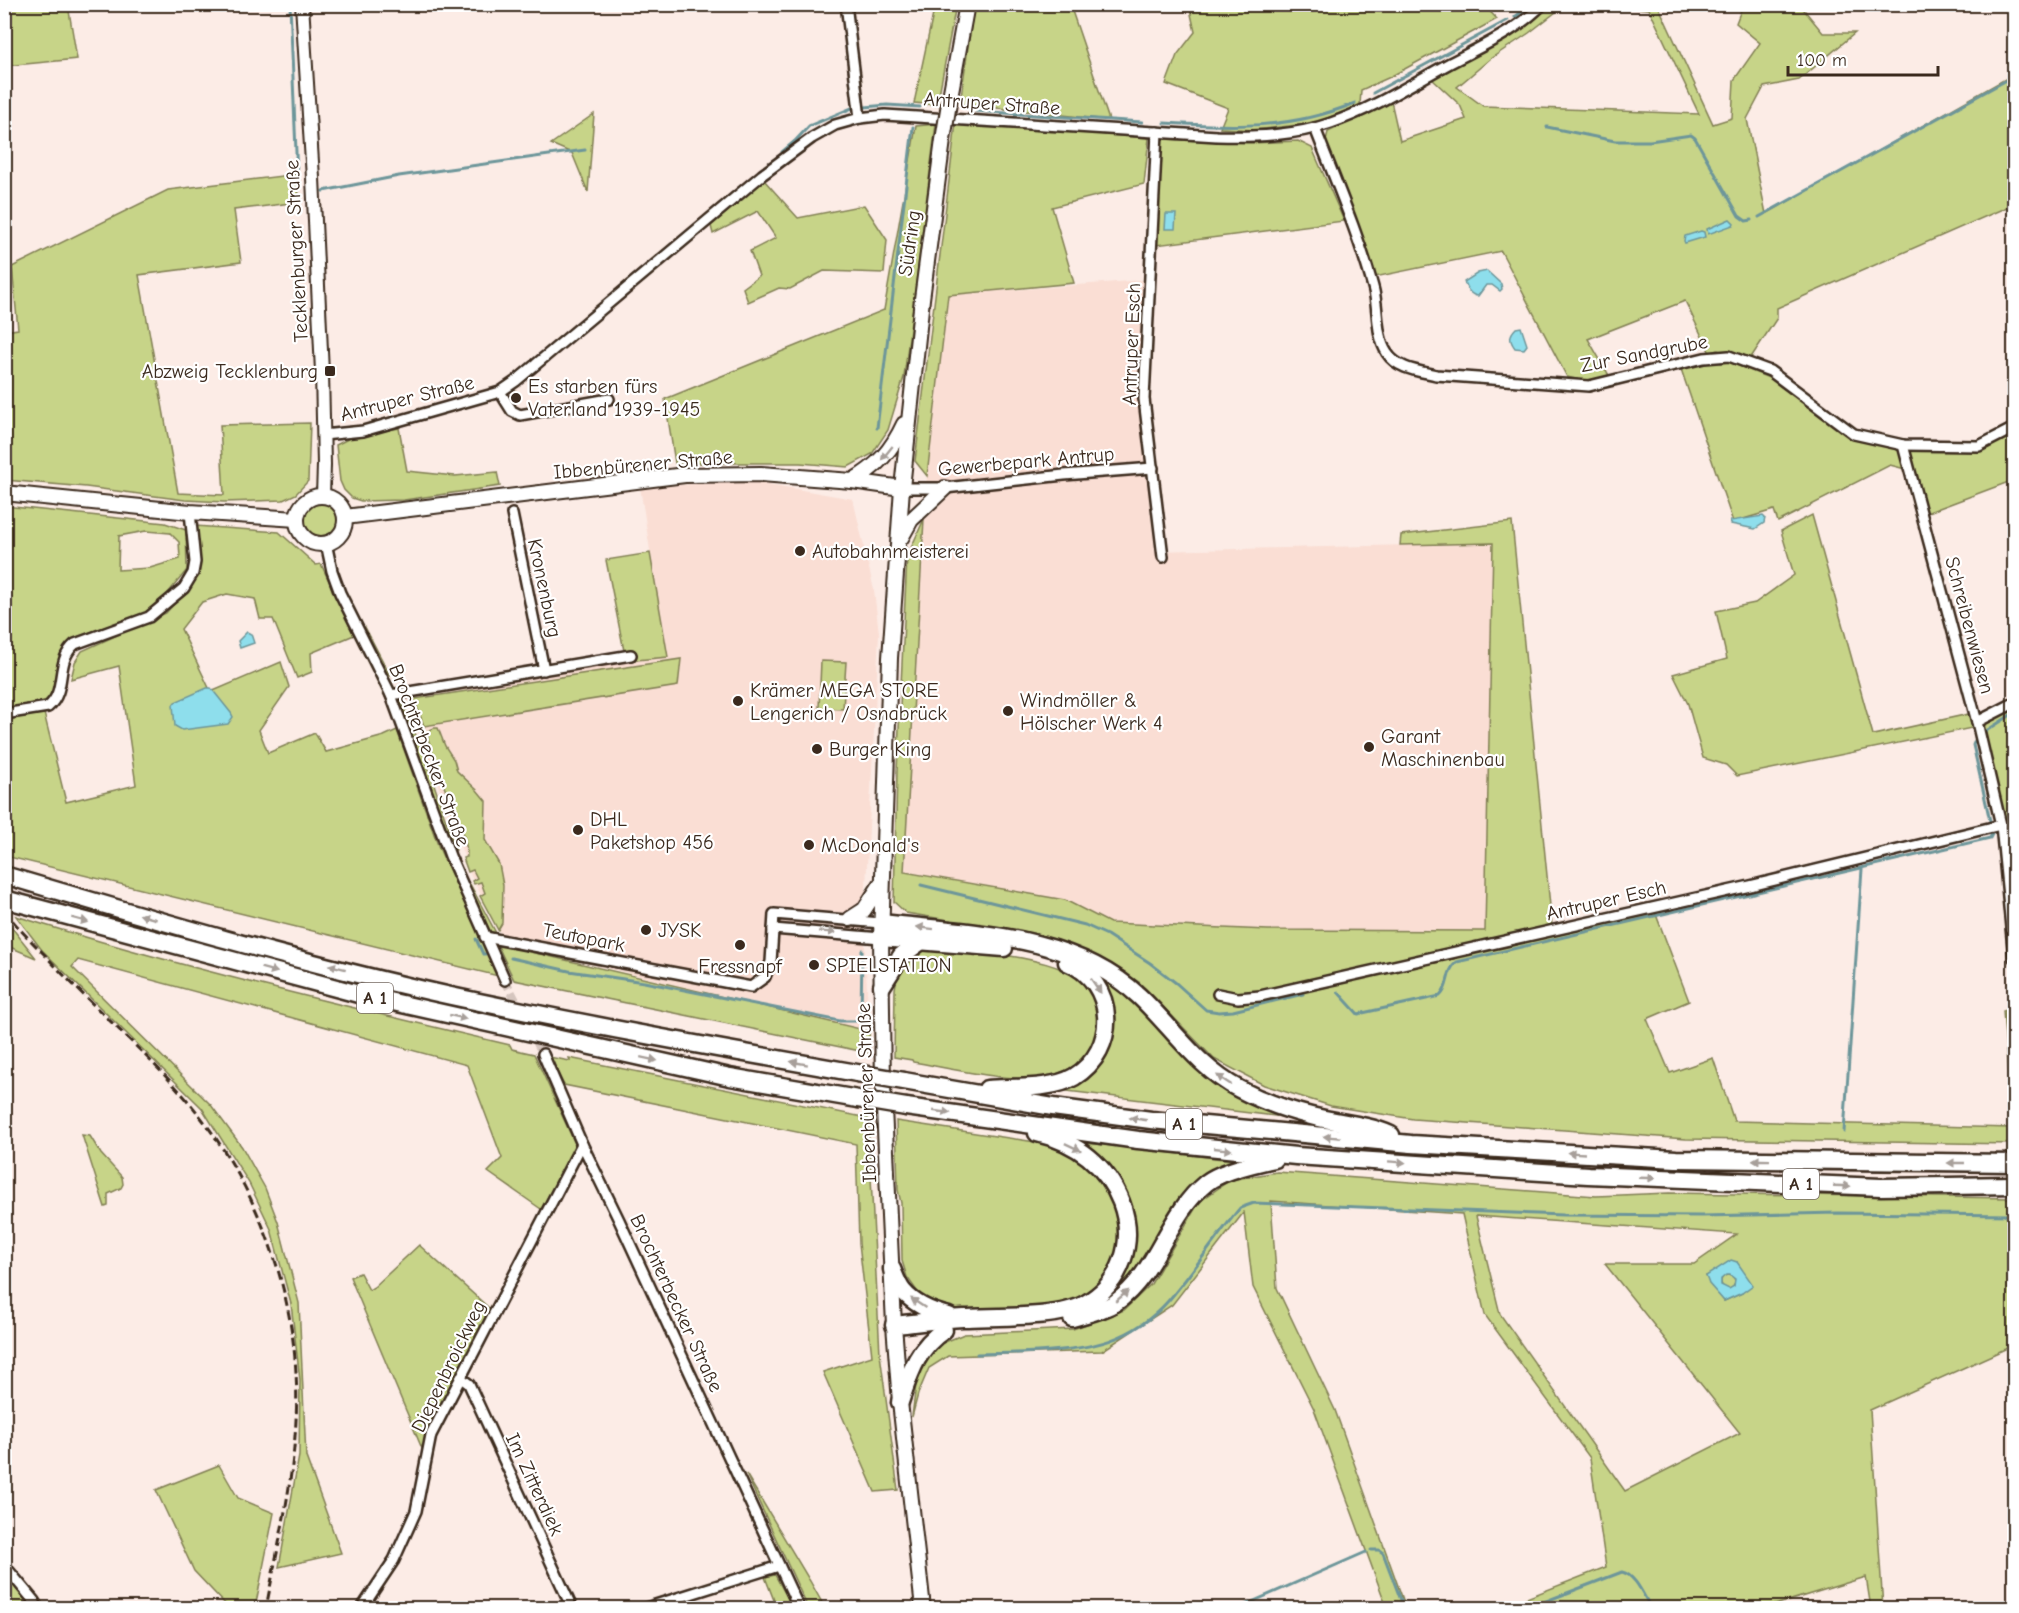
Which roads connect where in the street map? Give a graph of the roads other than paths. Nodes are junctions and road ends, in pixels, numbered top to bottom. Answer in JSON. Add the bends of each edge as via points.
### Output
{"nodes":[{"id":1,"x":302,"y":4,"type":"edge"},
{"id":2,"x":846,"y":4,"type":"edge"},
{"id":3,"x":967,"y":4,"type":"edge"},
{"id":4,"x":1543,"y":4,"type":"edge"},
{"id":5,"x":860,"y":118,"type":"junction"},
{"id":6,"x":1315,"y":128,"type":"junction"},
{"id":7,"x":1157,"y":132,"type":"junction"},
{"id":8,"x":500,"y":392,"type":"junction"},
{"id":9,"x":609,"y":399,"type":"dead end"},
{"id":10,"x":909,"y":414,"type":"junction"},
{"id":11,"x":2014,"y":428,"type":"edge"},
{"id":12,"x":323,"y":435,"type":"junction"},
{"id":13,"x":1903,"y":446,"type":"junction"},
{"id":14,"x":1153,"y":468,"type":"junction"},
{"id":15,"x":852,"y":480,"type":"junction"},
{"id":16,"x":902,"y":488,"type":"junction"},
{"id":17,"x":945,"y":488,"type":"junction"},
{"id":18,"x":4,"y":493,"type":"edge"},
{"id":19,"x":323,"y":496,"type":"junction"},
{"id":20,"x":190,"y":512,"type":"junction"},
{"id":21,"x":512,"y":514,"type":"dead end"},
{"id":22,"x":345,"y":517,"type":"junction"},
{"id":23,"x":297,"y":519,"type":"junction"},
{"id":24,"x":898,"y":542,"type":"junction"},
{"id":25,"x":326,"y":543,"type":"junction"},
{"id":26,"x":1163,"y":557,"type":"dead end"},
{"id":27,"x":631,"y":655,"type":"dead end"},
{"id":28,"x":544,"y":670,"type":"junction"},
{"id":29,"x":391,"y":695,"type":"junction"},
{"id":30,"x":2014,"y":703,"type":"edge"},
{"id":31,"x":4,"y":714,"type":"edge"},
{"id":32,"x":1977,"y":722,"type":"junction"},
{"id":33,"x":2001,"y":825,"type":"junction"},
{"id":34,"x":4,"y":875,"type":"edge"},
{"id":35,"x":882,"y":882,"type":"junction"},
{"id":36,"x":4,"y":899,"type":"edge"},
{"id":37,"x":850,"y":919,"type":"junction"},
{"id":38,"x":773,"y":928,"type":"junction"},
{"id":39,"x":881,"y":930,"type":"junction"},
{"id":40,"x":485,"y":937,"type":"junction"},
{"id":41,"x":920,"y":942,"type":"junction"},
{"id":42,"x":2014,"y":958,"type":"edge"},
{"id":43,"x":505,"y":980,"type":"tunnel mouth"},
{"id":44,"x":882,"y":986,"type":"junction"},
{"id":45,"x":1218,"y":994,"type":"dead end"},
{"id":46,"x":543,"y":1054,"type":"tunnel mouth"},
{"id":47,"x":959,"y":1091,"type":"junction"},
{"id":48,"x":978,"y":1117,"type":"junction"},
{"id":49,"x":582,"y":1144,"type":"junction"},
{"id":50,"x":1411,"y":1144,"type":"junction"},
{"id":51,"x":1296,"y":1156,"type":"junction"},
{"id":52,"x":2014,"y":1163,"type":"edge"},
{"id":53,"x":2014,"y":1185,"type":"edge"},
{"id":54,"x":892,"y":1269,"type":"junction"},
{"id":55,"x":958,"y":1318,"type":"junction"},
{"id":56,"x":895,"y":1330,"type":"junction"},
{"id":57,"x":944,"y":1330,"type":"junction"},
{"id":58,"x":461,"y":1378,"type":"junction"},
{"id":59,"x":900,"y":1402,"type":"junction"},
{"id":60,"x":4,"y":1564,"type":"edge"},
{"id":61,"x":779,"y":1566,"type":"junction"},
{"id":62,"x":38,"y":1608,"type":"edge"},
{"id":63,"x":362,"y":1608,"type":"edge"},
{"id":64,"x":572,"y":1608,"type":"edge"},
{"id":65,"x":646,"y":1608,"type":"edge"},
{"id":66,"x":799,"y":1608,"type":"edge"},
{"id":67,"x":923,"y":1608,"type":"edge"}],
"edges":[{"from":1,"to":12,"type":"street","name":"Tecklenburger Straße"},
{"from":2,"to":5,"type":"street"},
{"from":3,"to":10,"type":"main road","name":"Südring","bridge":true,"via":[[943,140]]},
{"from":4,"to":6,"type":"street","name":"Antruper Straße","via":[[1511,30],[1372,106]]},
{"from":5,"to":7,"type":"street","name":"Antruper Straße","via":[[907,116]]},
{"from":5,"to":8,"type":"street","name":"Antruper Straße","via":[[835,125],[812,138],[762,175]]},
{"from":6,"to":7,"type":"street","name":"Antruper Straße","via":[[1253,137]]},
{"from":6,"to":13,"type":"street","name":"Zur Sandgrube","via":[[1365,259],[1381,339],[1386,353],[1395,362],[1436,375],[1589,386],[1704,358],[1729,356],[1770,371],[1854,434]]},
{"from":7,"to":14,"type":"street","name":"Antruper Esch","via":[[1144,399]]},
{"from":8,"to":9,"type":"street","name":"Antruper Straße","via":[[512,411],[520,415]]},
{"from":8,"to":12,"type":"street","name":"Antruper Straße","via":[[363,431]]},
{"from":10,"to":15,"type":"main road","one_way":true,"via":[[882,460]]},
{"from":10,"to":16,"type":"main road","name":"Südring"},
{"from":11,"to":13,"type":"street","name":"Zur Sandgrube","via":[[1979,446]]},
{"from":12,"to":19,"type":"street","name":"Tecklenburger Straße"},
{"from":13,"to":32,"type":"street","name":"Schreibenwiesen"},
{"from":14,"to":17,"type":"street","name":"Gewerbepark Antrup"},
{"from":14,"to":26,"type":"street","name":"Antruper Esch"},
{"from":15,"to":16,"type":"main road","name":"Ibbenbürener Straße"},
{"from":15,"to":22,"type":"main road","name":"Ibbenbürener Straße","via":[[761,474],[685,476]]},
{"from":16,"to":17,"type":"street","name":"Gewerbepark Antrup"},
{"from":16,"to":24,"type":"main road","name":"Ibbenbürener Straße"},
{"from":17,"to":24,"type":"main road","via":[[911,519]]},
{"from":18,"to":20,"type":"main road"},
{"from":19,"to":22,"type":"main road","via":[[337,502]]},
{"from":19,"to":23,"type":"main road","via":[[308,500]]},
{"from":20,"to":23,"type":"main road"},
{"from":20,"to":31,"type":"street","via":[[195,562],[183,588],[149,617],[75,644],[63,661],[58,696],[48,707]]},
{"from":21,"to":28,"type":"street","name":"Kronenburg"},
{"from":22,"to":25,"type":"main road","via":[[339,536]]},
{"from":23,"to":25,"type":"main road","via":[[309,540]]},
{"from":24,"to":35,"type":"main road","name":"Ibbenbürener Straße"},
{"from":25,"to":29,"type":"street","name":"Brochterbecker Straße","via":[[340,593]]},
{"from":27,"to":28,"type":"street"},
{"from":28,"to":29,"type":"street"},
{"from":29,"to":40,"type":"street","name":"Brochterbecker Straße","via":[[450,856]]},
{"from":30,"to":32,"type":"street"},
{"from":32,"to":33,"type":"street","name":"Schreibenwiesen"},
{"from":33,"to":42,"type":"street","name":"Schreibenwiesen"},
{"from":33,"to":45,"type":"street","name":"Antruper Esch","via":[[1260,996]]},
{"from":47,"to":34,"type":"highway","number":"A 1","one_way":true,"bridge":true,"via":[[655,1037],[449,995],[217,938]]},
{"from":35,"to":37,"type":"main road","via":[[864,910]]},
{"from":35,"to":39,"type":"main road","name":"Ibbenbürener Straße"},
{"from":36,"to":48,"type":"highway","number":"A 1","one_way":true,"bridge":true,"via":[[377,999],[730,1077]]},
{"from":37,"to":38,"type":"street","name":"Teutopark","via":[[774,914]]},
{"from":37,"to":39,"type":"street","name":"Teutopark"},
{"from":38,"to":39,"type":"street","one_way":true},
{"from":38,"to":40,"type":"street","name":"Teutopark","via":[[771,962],[765,977],[751,987]]},
{"from":39,"to":41,"type":"highway"},
{"from":39,"to":44,"type":"main road","name":"Ibbenbürener Straße"},
{"from":50,"to":39,"type":"highway","one_way":true,"via":[[1385,1132],[1277,1106],[1238,1089],[1205,1065],[1138,995],[1113,976],[1067,954],[991,936]]},
{"from":40,"to":43,"type":"street","name":"Brochterbecker Straße"},
{"from":41,"to":44,"type":"highway","via":[[901,956]]},
{"from":41,"to":47,"type":"highway","one_way":true,"via":[[1001,947],[1052,956],[1087,975],[1105,1005],[1106,1026],[1100,1050],[1093,1061],[1071,1078],[1038,1086]]},
{"from":44,"to":54,"type":"main road","name":"Ibbenbürener Straße"},
{"from":46,"to":49,"type":"street","name":"Brochterbecker Straße"},
{"from":50,"to":47,"type":"highway","number":"A 1","one_way":true,"via":[[1151,1120]]},
{"from":48,"to":51,"type":"highway","number":"A 1","one_way":true,"via":[[1138,1140]]},
{"from":48,"to":55,"type":"highway","one_way":true,"via":[[1080,1149],[1109,1176],[1122,1203],[1128,1229],[1124,1262],[1107,1287],[1084,1305],[1057,1313]]},
{"from":49,"to":58,"type":"street","name":"Diepenbroickweg"},
{"from":49,"to":61,"type":"street","name":"Brochterbecker Straße"},
{"from":52,"to":50,"type":"highway","number":"A 1","one_way":true,"via":[[1676,1159]]},
{"from":51,"to":53,"type":"highway","number":"A 1","one_way":true,"via":[[1588,1175],[1869,1187]]},
{"from":57,"to":51,"type":"highway","one_way":true,"via":[[965,1325],[1071,1318],[1114,1303],[1138,1283],[1184,1208],[1207,1182],[1247,1165]]},
{"from":55,"to":54,"type":"highway","one_way":true,"via":[[919,1304],[903,1291]]},
{"from":54,"to":56,"type":"main road","name":"Ibbenbürener Straße"},
{"from":55,"to":56,"type":"highway"},
{"from":56,"to":57,"type":"highway"},
{"from":56,"to":59,"type":"main road","name":"Ibbenbürener Straße"},
{"from":57,"to":59,"type":"highway","via":[[931,1338],[913,1364]]},
{"from":58,"to":63,"type":"street","name":"Diepenbroickweg","via":[[431,1435],[416,1511],[394,1560]]},
{"from":58,"to":64,"type":"street","name":"Im Zitterdiek","via":[[469,1384]]},
{"from":59,"to":67,"type":"main road","name":"Ibbenbürener Straße"},
{"from":60,"to":62,"type":"street"},
{"from":61,"to":65,"type":"street"},
{"from":61,"to":66,"type":"street","name":"Brochterbecker Straße"}]}
